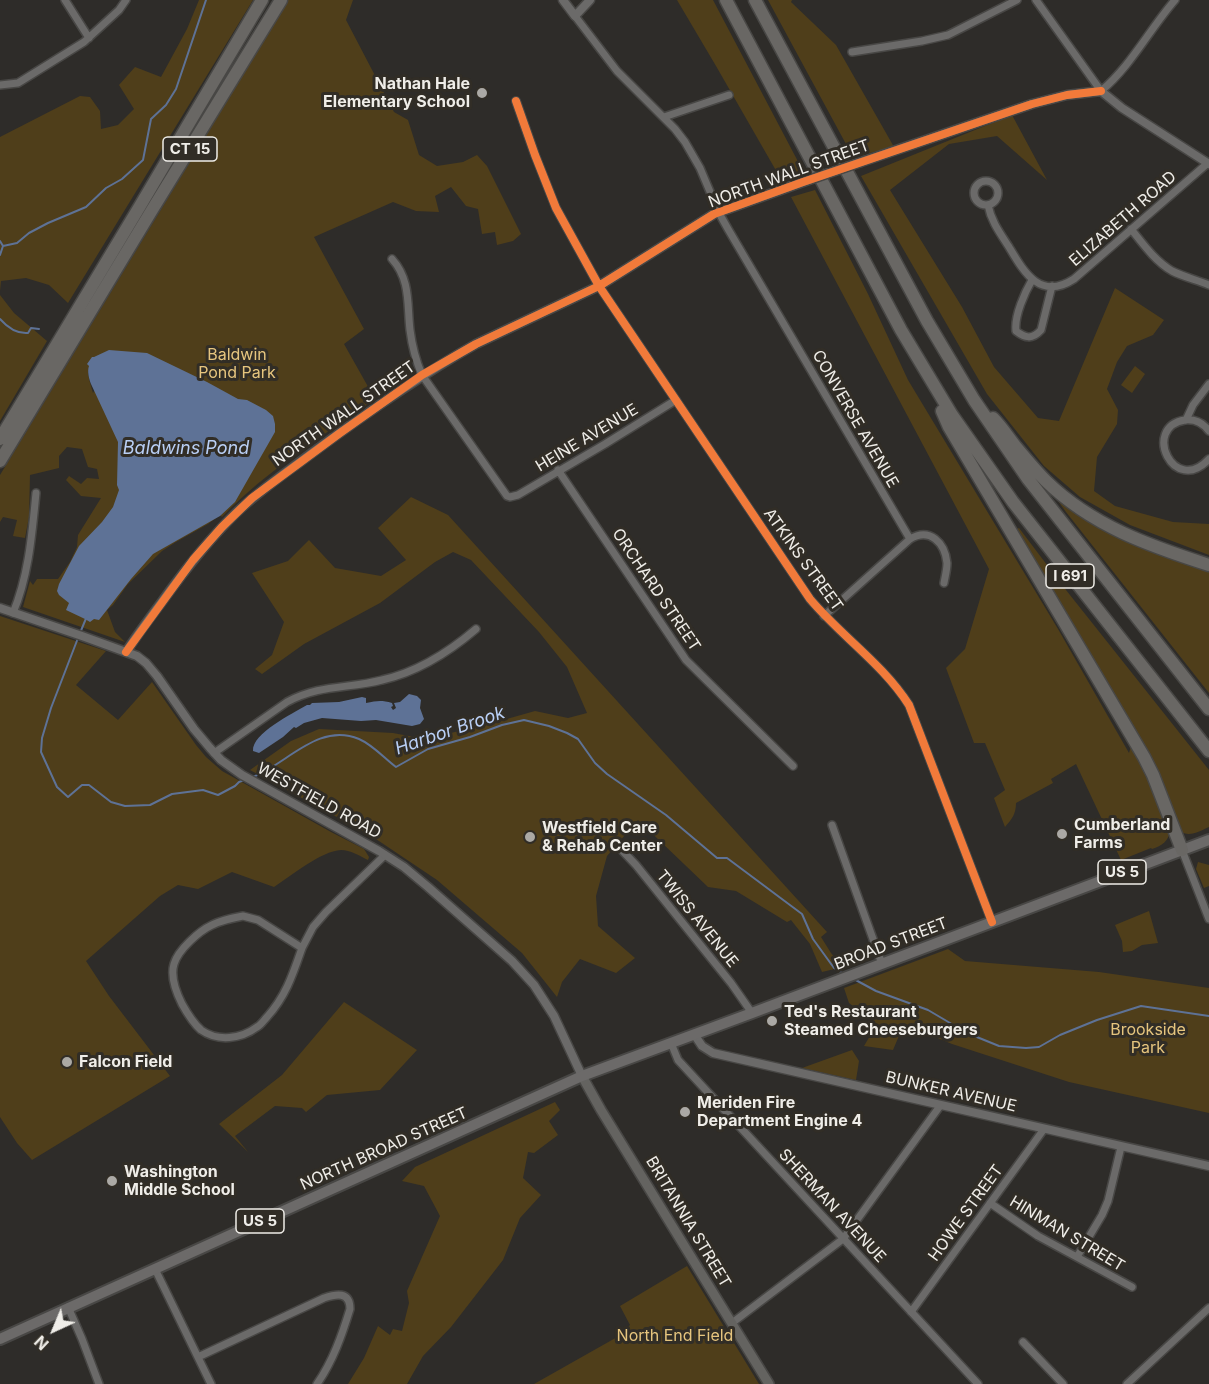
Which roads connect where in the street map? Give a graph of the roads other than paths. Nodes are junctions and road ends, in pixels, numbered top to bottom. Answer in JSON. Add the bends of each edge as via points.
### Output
{"nodes":[{"id":1,"x":65,"y":0,"type":"edge"},
{"id":2,"x":126,"y":0,"type":"edge"},
{"id":3,"x":262,"y":0,"type":"edge"},
{"id":4,"x":281,"y":0,"type":"edge"},
{"id":5,"x":563,"y":0,"type":"edge"},
{"id":6,"x":590,"y":0,"type":"edge"},
{"id":7,"x":726,"y":0,"type":"edge"},
{"id":8,"x":755,"y":0,"type":"edge"},
{"id":9,"x":1017,"y":0,"type":"edge"},
{"id":10,"x":1036,"y":0,"type":"edge"},
{"id":11,"x":1175,"y":0,"type":"edge"},
{"id":12,"x":575,"y":16,"type":"junction"},
{"id":13,"x":89,"y":38,"type":"junction"},
{"id":14,"x":852,"y":52,"type":"dead end"},
{"id":15,"x":0,"y":86,"type":"edge"},
{"id":16,"x":1101,"y":92,"type":"junction"},
{"id":17,"x":729,"y":94,"type":"dead end"},
{"id":18,"x":516,"y":101,"type":"dead end"},
{"id":19,"x":664,"y":117,"type":"junction"},
{"id":20,"x":1208,"y":164,"type":"edge"},
{"id":21,"x":988,"y":205,"type":"dead end"},
{"id":22,"x":718,"y":213,"type":"junction"},
{"id":23,"x":1131,"y":229,"type":"junction"},
{"id":24,"x":392,"y":259,"type":"dead end"},
{"id":25,"x":1032,"y":280,"type":"junction"},
{"id":26,"x":1209,"y":285,"type":"edge"},
{"id":27,"x":599,"y":286,"type":"junction"},
{"id":28,"x":1052,"y":286,"type":"junction"},
{"id":29,"x":92,"y":298,"type":"junction"},
{"id":30,"x":422,"y":375,"type":"junction"},
{"id":31,"x":1209,"y":384,"type":"edge"},
{"id":32,"x":939,"y":395,"type":"junction"},
{"id":33,"x":676,"y":400,"type":"junction"},
{"id":34,"x":978,"y":406,"type":"junction"},
{"id":35,"x":1186,"y":420,"type":"junction"},
{"id":36,"x":1209,"y":431,"type":"edge"},
{"id":37,"x":0,"y":439,"type":"edge"},
{"id":38,"x":1209,"y":459,"type":"edge"},
{"id":39,"x":0,"y":461,"type":"edge"},
{"id":40,"x":558,"y":470,"type":"junction"},
{"id":41,"x":36,"y":493,"type":"dead end"},
{"id":42,"x":910,"y":539,"type":"junction"},
{"id":43,"x":1209,"y":565,"type":"edge"},
{"id":44,"x":944,"y":583,"type":"dead end"},
{"id":45,"x":0,"y":608,"type":"edge"},
{"id":46,"x":13,"y":613,"type":"junction"},
{"id":47,"x":824,"y":616,"type":"junction"},
{"id":48,"x":476,"y":629,"type":"dead end"},
{"id":49,"x":126,"y":652,"type":"junction"},
{"id":50,"x":1209,"y":709,"type":"edge"},
{"id":51,"x":1209,"y":751,"type":"edge"},
{"id":52,"x":214,"y":753,"type":"junction"},
{"id":53,"x":794,"y":766,"type":"dead end"},
{"id":54,"x":832,"y":825,"type":"dead end"},
{"id":55,"x":1209,"y":840,"type":"edge"},
{"id":56,"x":616,"y":844,"type":"dead end"},
{"id":57,"x":1182,"y":850,"type":"junction"},
{"id":58,"x":385,"y":855,"type":"junction"},
{"id":59,"x":1209,"y":919,"type":"edge"},
{"id":60,"x":992,"y":922,"type":"junction"},
{"id":61,"x":302,"y":948,"type":"junction"},
{"id":62,"x":882,"y":964,"type":"junction"},
{"id":63,"x":752,"y":1013,"type":"junction"},
{"id":64,"x":694,"y":1034,"type":"junction"},
{"id":65,"x":671,"y":1043,"type":"junction"},
{"id":66,"x":582,"y":1076,"type":"junction"},
{"id":67,"x":939,"y":1106,"type":"junction"},
{"id":68,"x":1044,"y":1129,"type":"junction"},
{"id":69,"x":1121,"y":1147,"type":"junction"},
{"id":70,"x":1209,"y":1166,"type":"edge"},
{"id":71,"x":990,"y":1203,"type":"junction"},
{"id":72,"x":843,"y":1239,"type":"junction"},
{"id":73,"x":1077,"y":1257,"type":"junction"},
{"id":74,"x":155,"y":1269,"type":"junction"},
{"id":75,"x":1131,"y":1287,"type":"dead end"},
{"id":76,"x":68,"y":1307,"type":"junction"},
{"id":77,"x":1209,"y":1308,"type":"edge"},
{"id":78,"x":911,"y":1312,"type":"junction"},
{"id":79,"x":732,"y":1323,"type":"junction"},
{"id":80,"x":0,"y":1339,"type":"edge"},
{"id":81,"x":1023,"y":1342,"type":"dead end"},
{"id":82,"x":198,"y":1357,"type":"junction"},
{"id":83,"x":99,"y":1384,"type":"edge"},
{"id":84,"x":211,"y":1384,"type":"edge"},
{"id":85,"x":317,"y":1384,"type":"edge"},
{"id":86,"x":769,"y":1384,"type":"edge"},
{"id":87,"x":978,"y":1384,"type":"edge"},
{"id":88,"x":1063,"y":1384,"type":"edge"},
{"id":89,"x":1127,"y":1384,"type":"edge"}],
"edges":[{"from":1,"to":13,"type":"street"},
{"from":2,"to":13,"type":"street"},
{"from":3,"to":29,"type":"highway","number":"CT 15"},
{"from":4,"to":29,"type":"highway","number":"CT 15"},
{"from":5,"to":12,"type":"street"},
{"from":6,"to":12,"type":"street"},
{"from":7,"to":32,"type":"highway","number":"I 691"},
{"from":8,"to":34,"type":"highway","number":"I 691","via":[[927,321]]},
{"from":9,"to":14,"type":"street","via":[[948,35]]},
{"from":10,"to":16,"type":"street"},
{"from":11,"to":16,"type":"street","via":[[1120,74]]},
{"from":12,"to":19,"type":"street","name":"CONVERSE AVENUE","via":[[617,71]]},
{"from":13,"to":15,"type":"street","via":[[18,83]]},
{"from":16,"to":20,"type":"street"},
{"from":16,"to":22,"type":"street","name":"NORTH WALL STREET","bridge":true,"via":[[1041,101]]},
{"from":17,"to":19,"type":"street"},
{"from":18,"to":27,"type":"street","name":"ATKINS STREET","via":[[556,208]]},
{"from":19,"to":22,"type":"street","name":"CONVERSE AVENUE","via":[[694,155]]},
{"from":20,"to":23,"type":"street","name":"ELIZABETH ROAD"},
{"from":21,"to":25,"type":"street","via":[[994,223]]},
{"from":22,"to":27,"type":"street","name":"NORTH WALL STREET"},
{"from":22,"to":42,"type":"street","name":"CONVERSE AVENUE"},
{"from":23,"to":26,"type":"street","via":[[1164,265]]},
{"from":23,"to":28,"type":"street","name":"ELIZABETH ROAD","via":[[1074,279]]},
{"from":24,"to":30,"type":"street","via":[[407,286],[410,331]]},
{"from":25,"to":28,"type":"street"},
{"from":25,"to":28,"type":"street","via":[[1015,324],[1016,330],[1029,338],[1041,330]]},
{"from":27,"to":30,"type":"street","name":"NORTH WALL STREET","via":[[476,344]]},
{"from":27,"to":33,"type":"street","name":"ATKINS STREET"},
{"from":29,"to":37,"type":"highway","number":"CT 15"},
{"from":29,"to":39,"type":"highway","number":"CT 15"},
{"from":30,"to":40,"type":"street","name":"HEINE AVENUE","via":[[507,496],[518,495]]},
{"from":30,"to":49,"type":"street","name":"NORTH WALL STREET","via":[[237,511],[193,560]]},
{"from":31,"to":35,"type":"street"},
{"from":32,"to":51,"type":"highway","number":"I 691","via":[[1012,502]]},
{"from":32,"to":57,"type":"highway","via":[[949,427],[1148,763]]},
{"from":33,"to":40,"type":"street","name":"HEINE AVENUE"},
{"from":33,"to":47,"type":"street","name":"ATKINS STREET"},
{"from":34,"to":43,"type":"highway","via":[[997,422],[1046,481],[1084,512],[1126,535]]},
{"from":34,"to":50,"type":"highway","number":"I 691","via":[[1046,502]]},
{"from":35,"to":36,"type":"street","via":[[1201,423]]},
{"from":35,"to":38,"type":"street","via":[[1166,434],[1166,458],[1180,469],[1189,470]]},
{"from":40,"to":53,"type":"street","name":"ORCHARD STREET","via":[[686,660]]},
{"from":41,"to":46,"type":"street","via":[[25,574]]},
{"from":42,"to":44,"type":"street","via":[[928,534],[942,547],[947,564]]},
{"from":42,"to":47,"type":"street"},
{"from":45,"to":46,"type":"street","name":"WESTFIELD ROAD"},
{"from":46,"to":49,"type":"street","name":"WESTFIELD ROAD"},
{"from":47,"to":60,"type":"street","name":"ATKINS STREET","via":[[891,681],[909,705]]},
{"from":48,"to":52,"type":"street","via":[[447,651],[408,672],[381,681],[320,690],[287,702]]},
{"from":49,"to":52,"type":"street","name":"WESTFIELD ROAD","via":[[150,668]]},
{"from":52,"to":58,"type":"street","name":"WESTFIELD ROAD","via":[[239,773]]},
{"from":54,"to":62,"type":"street"},
{"from":55,"to":57,"type":"main road","name":"BROAD STREET","number":"US 5"},
{"from":56,"to":63,"type":"street","name":"TWISS AVENUE"},
{"from":57,"to":59,"type":"street"},
{"from":57,"to":60,"type":"main road","name":"BROAD STREET","number":"US 5"},
{"from":58,"to":61,"type":"street","via":[[326,912]]},
{"from":58,"to":66,"type":"street","name":"WESTFIELD ROAD","via":[[422,881],[530,980],[554,1016]]},
{"from":60,"to":62,"type":"main road","name":"BROAD STREET","number":"US 5"},
{"from":61,"to":61,"type":"street","via":[[288,988],[275,1008],[258,1027],[236,1037],[218,1038],[202,1030],[189,1017],[173,979],[174,963],[183,949],[210,926],[226,919],[243,916],[258,920]]},
{"from":62,"to":63,"type":"main road","name":"BROAD STREET","number":"US 5"},
{"from":63,"to":64,"type":"main road","name":"BROAD STREET","number":"US 5"},
{"from":64,"to":65,"type":"main road","name":"BROAD STREET","number":"US 5"},
{"from":64,"to":67,"type":"street","name":"BUNKER AVENUE","via":[[713,1053]]},
{"from":65,"to":66,"type":"main road","name":"BROAD STREET","number":"US 5"},
{"from":65,"to":72,"type":"street","name":"SHERMAN AVENUE","via":[[678,1060]]},
{"from":66,"to":74,"type":"main road","name":"NORTH BROAD STREET","number":"US 5"},
{"from":66,"to":79,"type":"main road","name":"BRITANNIA STREET"},
{"from":67,"to":68,"type":"street","name":"BUNKER AVENUE"},
{"from":67,"to":72,"type":"street"},
{"from":68,"to":69,"type":"street","name":"BUNKER AVENUE"},
{"from":68,"to":71,"type":"street","name":"HOWE STREET"},
{"from":69,"to":70,"type":"street","name":"BUNKER AVENUE"},
{"from":69,"to":73,"type":"street","via":[[1108,1201]]},
{"from":71,"to":73,"type":"street","name":"HINMAN STREET"},
{"from":71,"to":78,"type":"street","name":"HOWE STREET"},
{"from":72,"to":78,"type":"street","name":"SHERMAN AVENUE"},
{"from":72,"to":79,"type":"street"},
{"from":73,"to":75,"type":"street","name":"HINMAN STREET"},
{"from":74,"to":76,"type":"main road","name":"NORTH BROAD STREET","number":"US 5"},
{"from":74,"to":82,"type":"street"},
{"from":76,"to":80,"type":"main road","name":"NORTH BROAD STREET","number":"US 5"},
{"from":76,"to":83,"type":"street"},
{"from":77,"to":89,"type":"street"},
{"from":78,"to":87,"type":"street","name":"SHERMAN AVENUE"},
{"from":79,"to":86,"type":"main road","name":"BRITANNIA STREET"},
{"from":81,"to":88,"type":"street"},
{"from":82,"to":84,"type":"street"},
{"from":82,"to":85,"type":"street","via":[[325,1298],[342,1295],[350,1309],[330,1362]]}]}
